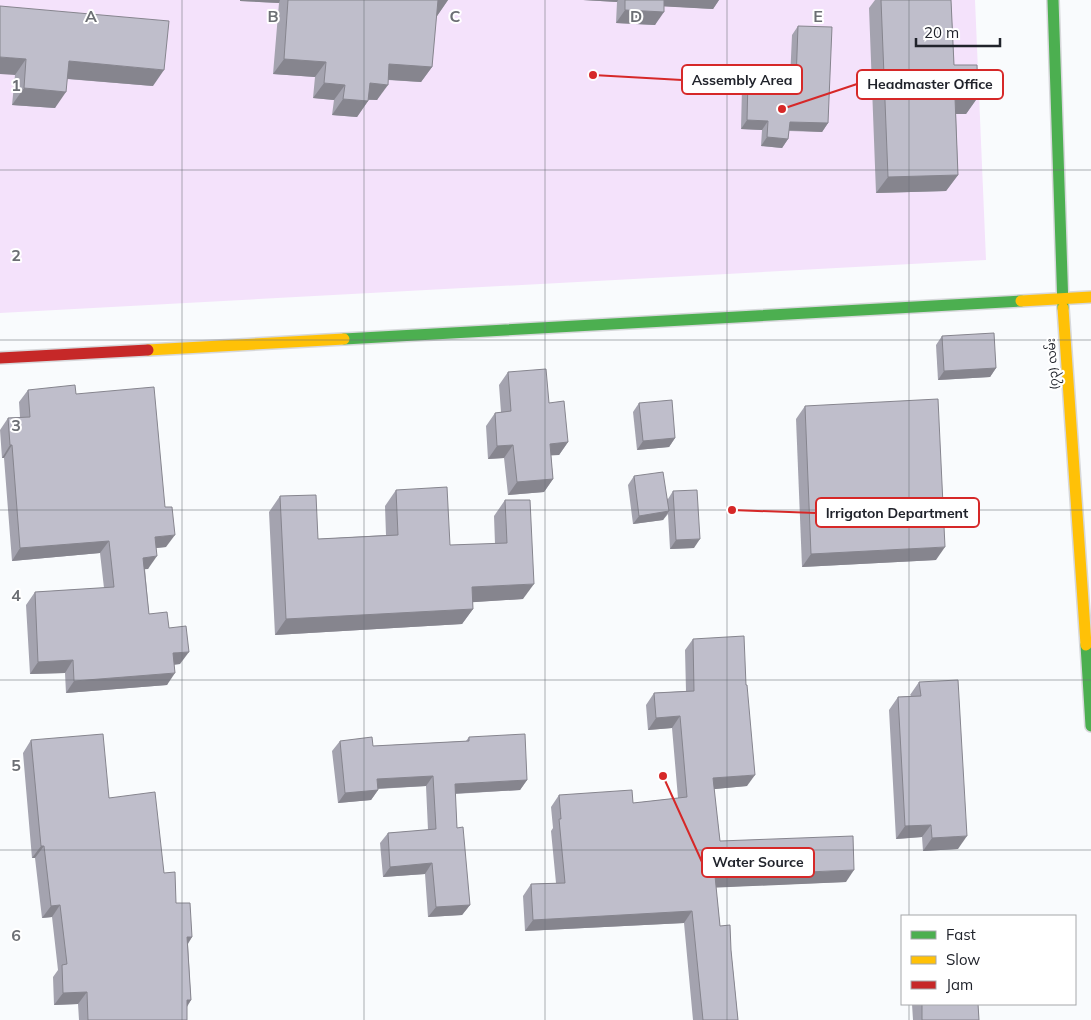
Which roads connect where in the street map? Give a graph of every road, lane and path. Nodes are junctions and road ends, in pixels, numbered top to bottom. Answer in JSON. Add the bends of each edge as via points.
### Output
{"nodes":[{"id":1,"x":1053,"y":0,"type":"edge"},
{"id":2,"x":1091,"y":297,"type":"edge"},
{"id":3,"x":1062,"y":298,"type":"junction"},
{"id":4,"x":0,"y":358,"type":"edge"},
{"id":5,"x":1091,"y":726,"type":"edge"}],
"edges":[{"from":1,"to":3,"type":"main road","name":"(၇၃) လမ်း"},
{"from":2,"to":3,"type":"main road"},
{"from":3,"to":4,"type":"main road"},
{"from":3,"to":5,"type":"main road","name":"(၇၃) လမ်း"}]}
